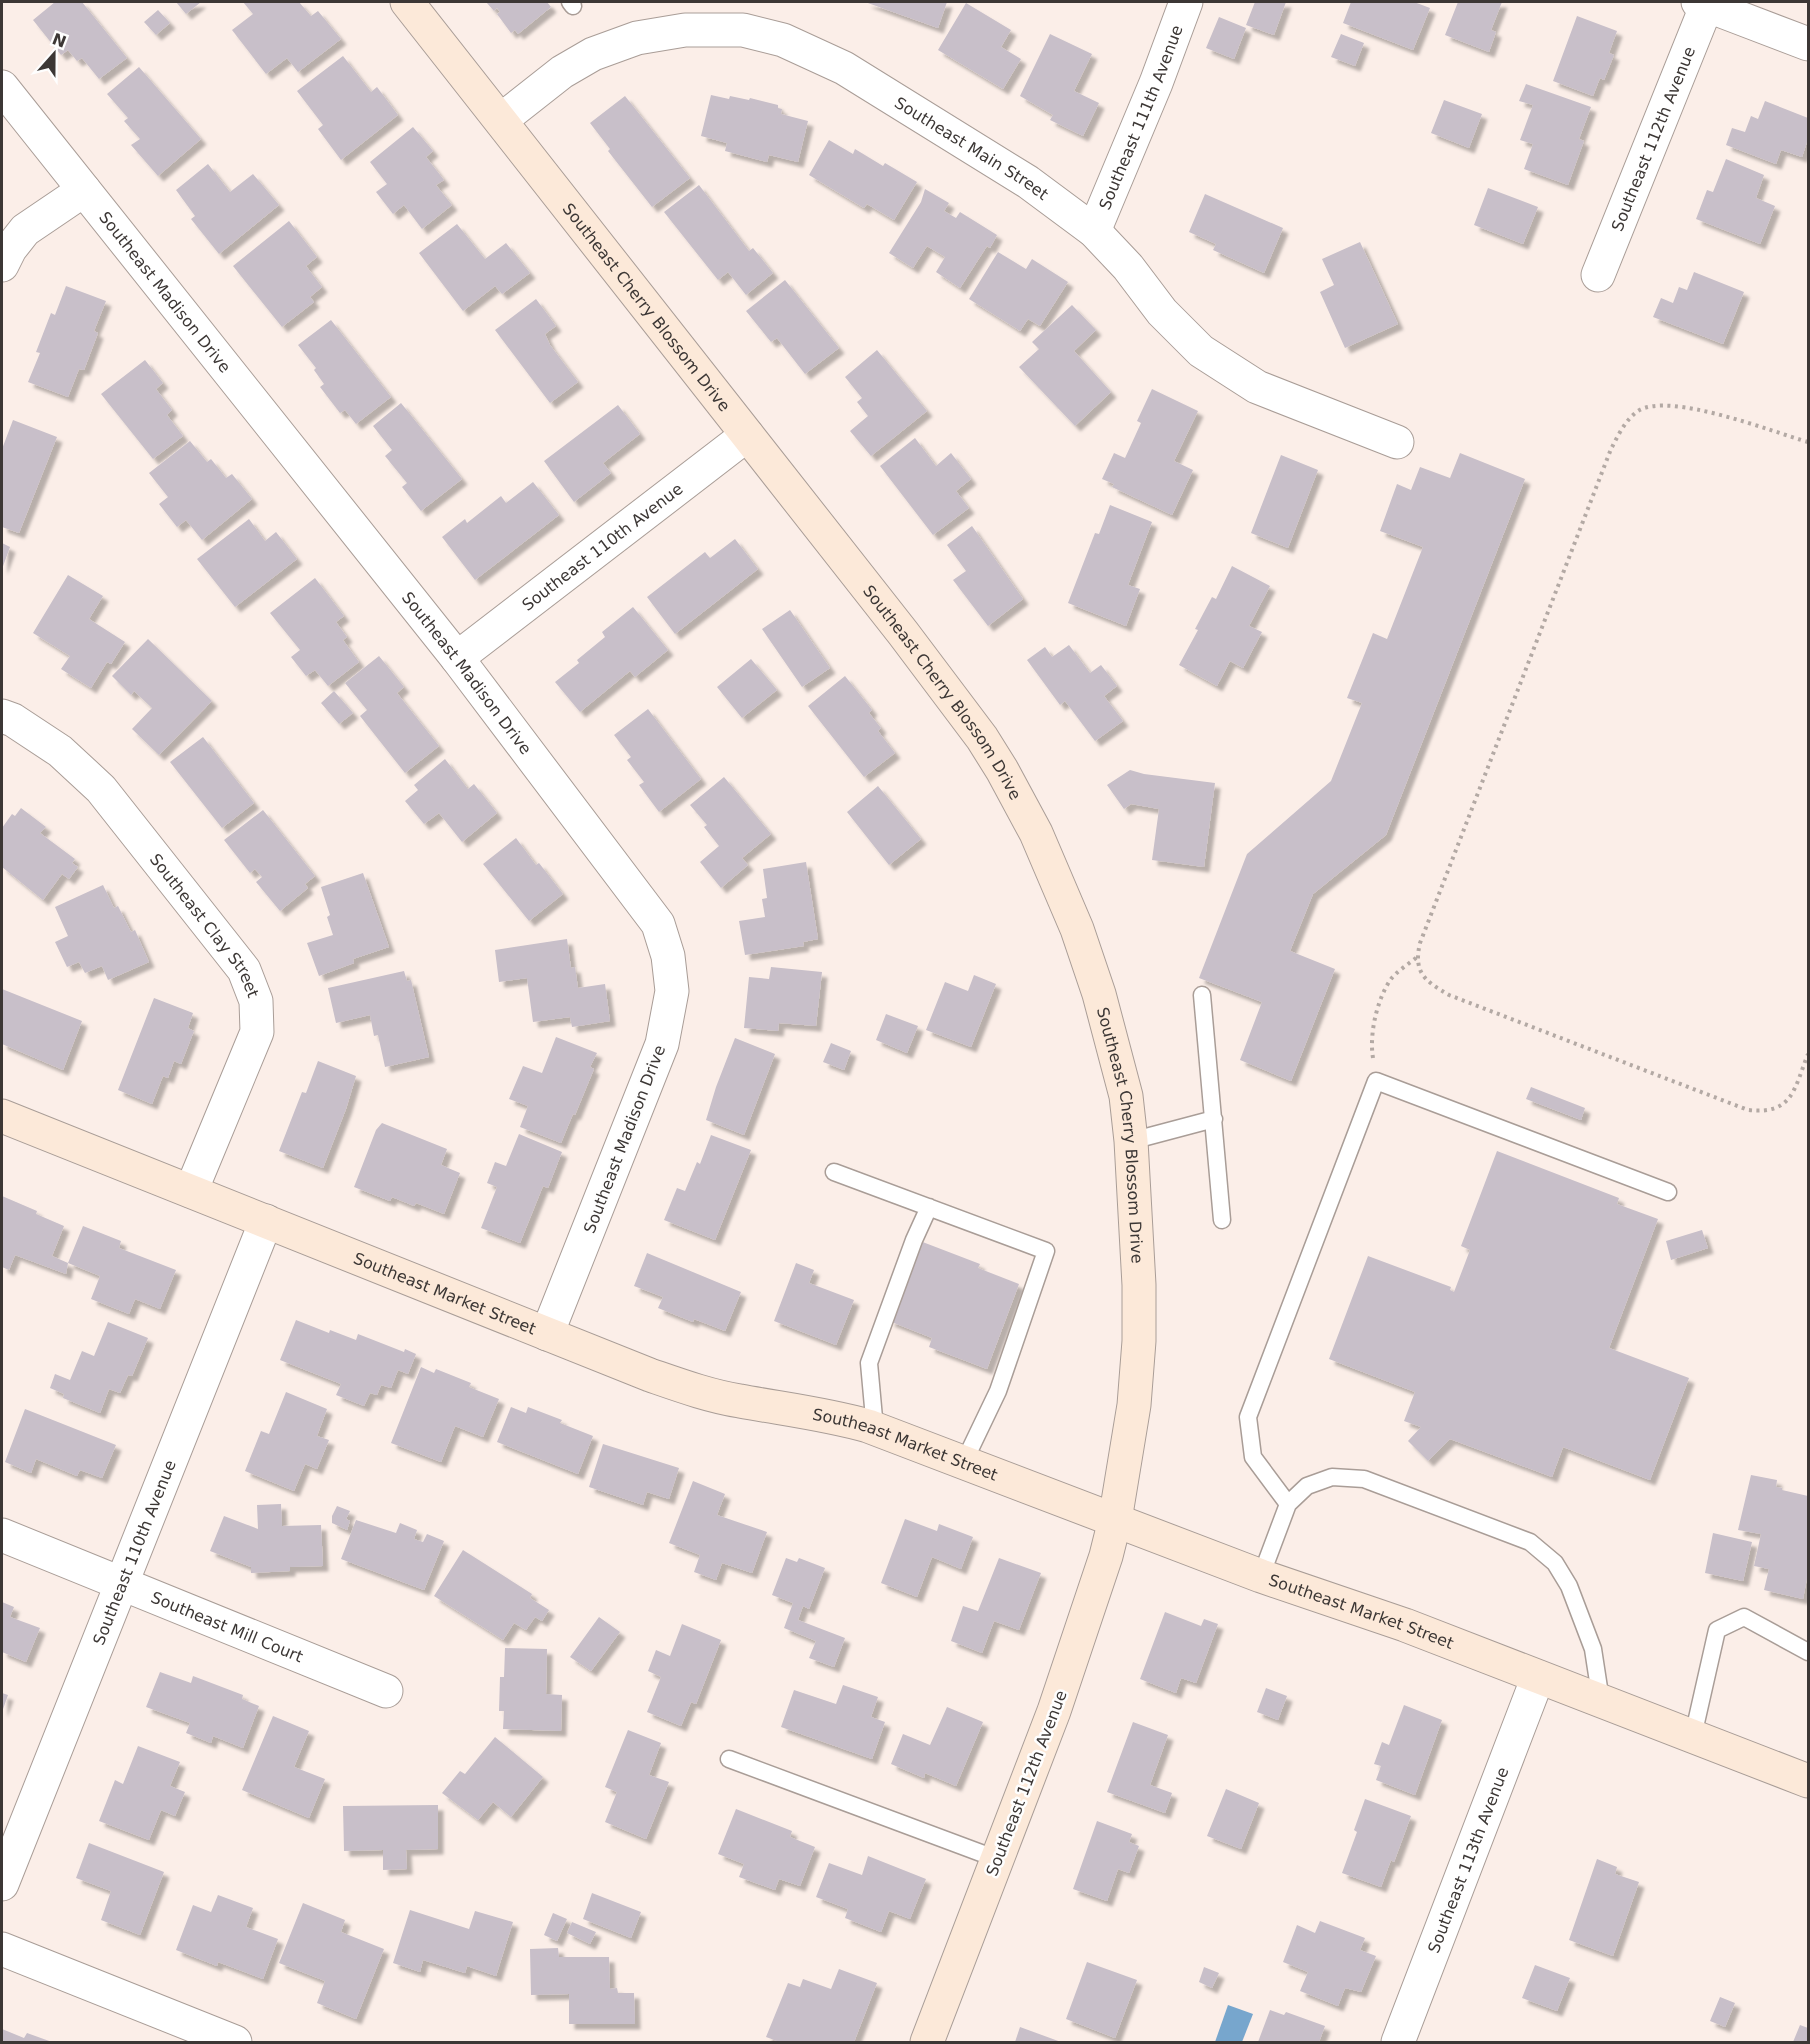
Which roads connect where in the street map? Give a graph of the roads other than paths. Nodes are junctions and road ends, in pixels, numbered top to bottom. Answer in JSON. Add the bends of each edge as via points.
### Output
{"nodes":[{"id":1,"x":407,"y":2,"type":"edge"},
{"id":2,"x":1186,"y":2,"type":"edge"},
{"id":3,"x":1704,"y":3,"type":"edge"},
{"id":4,"x":1809,"y":44,"type":"edge"},
{"id":5,"x":2,"y":87,"type":"edge"},
{"id":6,"x":501,"y":120,"type":"junction"},
{"id":7,"x":84,"y":190,"type":"junction"},
{"id":8,"x":1094,"y":231,"type":"junction"},
{"id":9,"x":2,"y":265,"type":"edge"},
{"id":10,"x":1598,"y":275,"type":"dead end"},
{"id":11,"x":747,"y":435,"type":"junction"},
{"id":12,"x":1397,"y":442,"type":"dead end"},
{"id":13,"x":457,"y":658,"type":"junction"},
{"id":14,"x":2,"y":716,"type":"edge"},
{"id":15,"x":1202,"y":995,"type":"dead end"},
{"id":16,"x":2,"y":1116,"type":"edge"},
{"id":17,"x":1214,"y":1119,"type":"junction"},
{"id":18,"x":1131,"y":1141,"type":"junction"},
{"id":19,"x":834,"y":1172,"type":"dead end"},
{"id":20,"x":191,"y":1191,"type":"junction"},
{"id":21,"x":1668,"y":1192,"type":"dead end"},
{"id":22,"x":929,"y":1207,"type":"junction"},
{"id":23,"x":1222,"y":1220,"type":"dead end"},
{"id":24,"x":266,"y":1221,"type":"junction"},
{"id":25,"x":547,"y":1334,"type":"junction"},
{"id":26,"x":875,"y":1429,"type":"junction"},
{"id":27,"x":963,"y":1462,"type":"junction"},
{"id":28,"x":1288,"y":1504,"type":"junction"},
{"id":29,"x":1115,"y":1520,"type":"junction"},
{"id":30,"x":2,"y":1535,"type":"edge"},
{"id":31,"x":1260,"y":1576,"type":"junction"},
{"id":32,"x":123,"y":1583,"type":"junction"},
{"id":33,"x":1809,"y":1652,"type":"edge"},
{"id":34,"x":1538,"y":1677,"type":"junction"},
{"id":35,"x":386,"y":1691,"type":"dead end"},
{"id":36,"x":1601,"y":1701,"type":"junction"},
{"id":37,"x":1693,"y":1736,"type":"junction"},
{"id":38,"x":729,"y":1759,"type":"dead end"},
{"id":39,"x":1809,"y":1781,"type":"edge"},
{"id":40,"x":997,"y":1858,"type":"junction"},
{"id":41,"x":2,"y":1884,"type":"edge"},
{"id":42,"x":2,"y":1949,"type":"edge"},
{"id":43,"x":235,"y":2043,"type":"edge"},
{"id":44,"x":927,"y":2043,"type":"edge"},
{"id":45,"x":1398,"y":2043,"type":"edge"}],
"edges":[{"from":1,"to":6,"type":"main road","name":"Southeast Cherry Blossom Drive"},
{"from":2,"to":8,"type":"street","name":"Southeast 111th Avenue"},
{"from":3,"to":4,"type":"street"},
{"from":3,"to":10,"type":"street","name":"Southeast 112th Avenue"},
{"from":5,"to":7,"type":"street","name":"Southeast Madison Drive"},
{"from":6,"to":8,"type":"street","name":"Southeast Main Street","via":[[562,72],[593,54],[637,38],[685,30],[743,30],[783,40],[844,69],[1028,182]]},
{"from":6,"to":11,"type":"main road","name":"Southeast Cherry Blossom Drive"},
{"from":7,"to":9,"type":"street","via":[[25,230]]},
{"from":7,"to":13,"type":"street","name":"Southeast Madison Drive"},
{"from":8,"to":12,"type":"street","name":"Southeast Main Street","via":[[1200,351],[1257,387]]},
{"from":11,"to":13,"type":"street","name":"Southeast 110th Avenue"},
{"from":11,"to":18,"type":"main road","name":"Southeast Cherry Blossom Drive","via":[[951,695],[1020,802],[1057,879],[1089,961],[1121,1074]]},
{"from":13,"to":25,"type":"street","name":"Southeast Madison Drive","via":[[658,924],[668,956],[672,991],[662,1044]]},
{"from":14,"to":20,"type":"street","name":"Southeast Clay Street","via":[[60,752],[101,789],[244,970],[256,1001],[257,1032]]},
{"from":15,"to":17,"type":"lane"},
{"from":16,"to":20,"type":"main road","name":"Southeast Market Street"},
{"from":17,"to":18,"type":"lane"},
{"from":17,"to":23,"type":"lane"},
{"from":18,"to":29,"type":"main road","name":"Southeast Cherry Blossom Drive","via":[[1139,1265],[1138,1341],[1134,1405]]},
{"from":19,"to":22,"type":"lane"},
{"from":20,"to":24,"type":"main road","name":"Southeast Market Street"},
{"from":21,"to":28,"type":"lane","via":[[1376,1082],[1248,1417],[1253,1457]]},
{"from":22,"to":26,"type":"lane","via":[[869,1363]]},
{"from":22,"to":27,"type":"lane","via":[[1046,1251],[998,1391]]},
{"from":24,"to":25,"type":"main road","name":"Southeast Market Street"},
{"from":24,"to":32,"type":"street","name":"Southeast 110th Avenue"},
{"from":25,"to":26,"type":"main road","name":"Southeast Market Street","via":[[685,1387]]},
{"from":26,"to":27,"type":"main road","name":"Southeast Market Street"},
{"from":27,"to":29,"type":"main road","name":"Southeast Market Street"},
{"from":28,"to":31,"type":"lane"},
{"from":28,"to":36,"type":"lane","via":[[1307,1486],[1332,1477],[1364,1479],[1530,1542],[1555,1563],[1569,1586],[1593,1649]]},
{"from":29,"to":31,"type":"main road","name":"Southeast Market Street"},
{"from":29,"to":40,"type":"main road","name":"Southeast 112th Avenue","via":[[1054,1711]]},
{"from":30,"to":32,"type":"street","name":"Southeast Mill Court"},
{"from":31,"to":34,"type":"main road","name":"Southeast Market Street","via":[[1405,1625]]},
{"from":32,"to":35,"type":"street","name":"Southeast Mill Court"},
{"from":32,"to":41,"type":"street","name":"Southeast 110th Avenue"},
{"from":33,"to":37,"type":"lane","via":[[1744,1617],[1718,1630]]},
{"from":34,"to":36,"type":"main road","name":"Southeast Market Street"},
{"from":34,"to":45,"type":"street","name":"Southeast 113th Avenue"},
{"from":36,"to":37,"type":"main road","name":"Southeast Market Street"},
{"from":37,"to":39,"type":"main road","name":"Southeast Market Street"},
{"from":38,"to":40,"type":"lane"},
{"from":40,"to":44,"type":"main road","name":"Southeast 112th Avenue"},
{"from":42,"to":43,"type":"street"}]}
